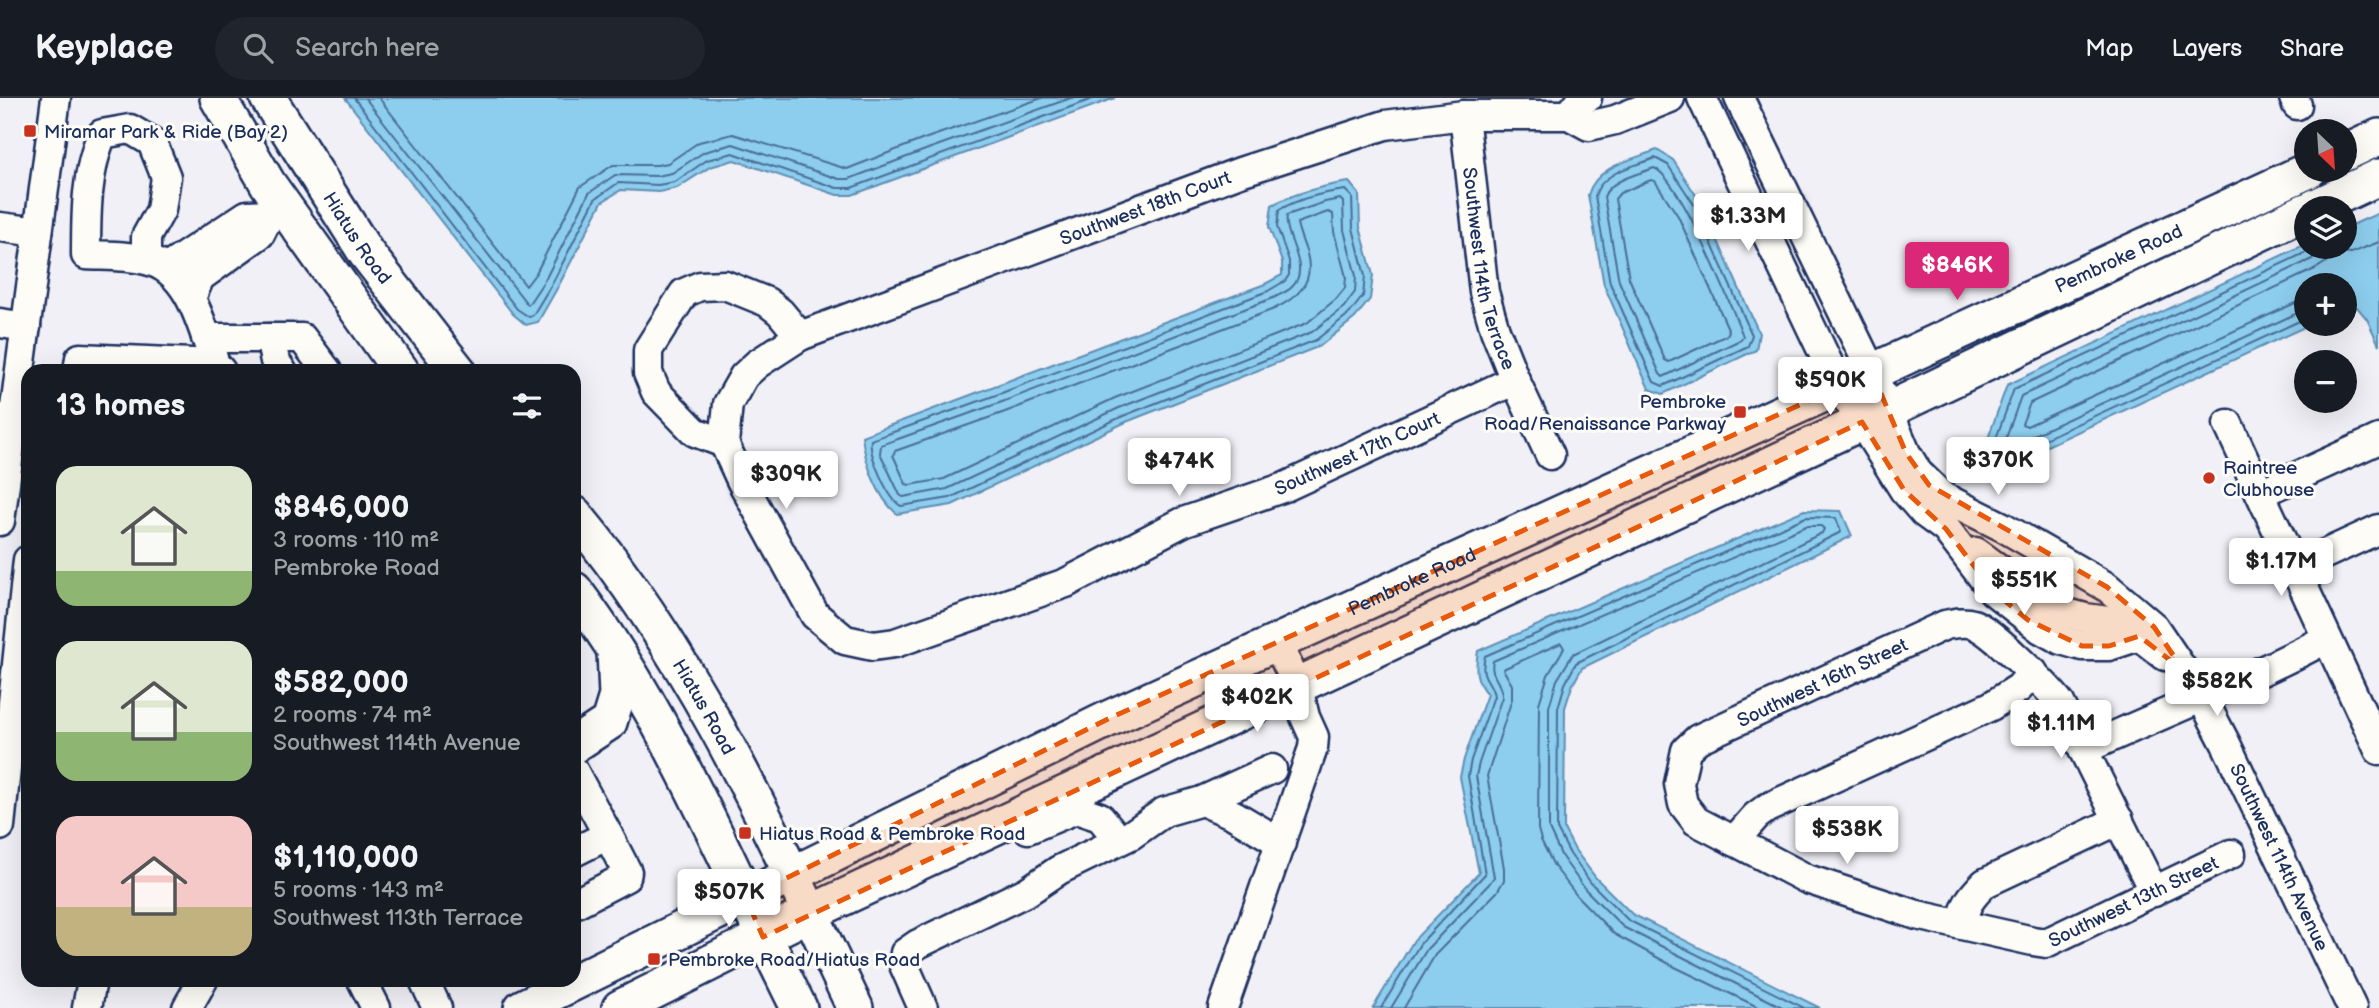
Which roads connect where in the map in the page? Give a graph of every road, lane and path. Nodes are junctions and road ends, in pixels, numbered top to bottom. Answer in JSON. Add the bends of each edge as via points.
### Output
{"nodes":[{"id":1,"x":56,"y":98,"type":"edge"},
{"id":2,"x":218,"y":98,"type":"edge"},
{"id":3,"x":268,"y":98,"type":"edge"},
{"id":4,"x":1670,"y":98,"type":"edge"},
{"id":5,"x":1702,"y":98,"type":"edge"},
{"id":6,"x":1739,"y":98,"type":"edge"},
{"id":7,"x":1578,"y":107,"type":"edge"},
{"id":8,"x":1464,"y":115,"type":"junction"},
{"id":9,"x":2379,"y":137,"type":"edge"},
{"id":10,"x":2357,"y":147,"type":"edge"},
{"id":11,"x":2294,"y":177,"type":"edge"},
{"id":12,"x":2379,"y":177,"type":"edge"},
{"id":13,"x":319,"y":182,"type":"junction"},
{"id":14,"x":2339,"y":196,"type":"edge"},
{"id":15,"x":277,"y":210,"type":"junction"},
{"id":16,"x":2294,"y":217,"type":"edge"},
{"id":17,"x":0,"y":227,"type":"edge"},
{"id":18,"x":38,"y":232,"type":"junction"},
{"id":19,"x":1808,"y":242,"type":"junction"},
{"id":20,"x":1776,"y":256,"type":"junction"},
{"id":21,"x":157,"y":264,"type":"junction"},
{"id":22,"x":191,"y":298,"type":"junction"},
{"id":23,"x":13,"y":325,"type":"edge"},
{"id":24,"x":800,"y":336,"type":"junction"},
{"id":25,"x":270,"y":338,"type":"junction"},
{"id":26,"x":212,"y":361,"type":"edge"},
{"id":27,"x":79,"y":364,"type":"edge"},
{"id":28,"x":278,"y":364,"type":"edge"},
{"id":29,"x":322,"y":364,"type":"edge"},
{"id":30,"x":396,"y":364,"type":"edge"},
{"id":31,"x":453,"y":364,"type":"edge"},
{"id":32,"x":1872,"y":372,"type":"junction"},
{"id":33,"x":1515,"y":380,"type":"junction"},
{"id":34,"x":1839,"y":386,"type":"junction"},
{"id":35,"x":1875,"y":416,"type":"junction"},
{"id":36,"x":2228,"y":424,"type":"dead end"},
{"id":37,"x":2379,"y":439,"type":"edge"},
{"id":38,"x":724,"y":443,"type":"junction"},
{"id":39,"x":1550,"y":455,"type":"dead end"},
{"id":40,"x":2261,"y":493,"type":"junction"},
{"id":41,"x":0,"y":521,"type":"edge"},
{"id":42,"x":581,"y":522,"type":"edge"},
{"id":43,"x":1946,"y":529,"type":"junction"},
{"id":44,"x":2379,"y":529,"type":"edge"},
{"id":45,"x":2296,"y":571,"type":"junction"},
{"id":46,"x":2107,"y":587,"type":"junction"},
{"id":47,"x":581,"y":600,"type":"edge"},
{"id":48,"x":2076,"y":615,"type":"junction"},
{"id":49,"x":21,"y":626,"type":"edge"},
{"id":50,"x":2139,"y":636,"type":"junction"},
{"id":51,"x":2326,"y":639,"type":"junction"},
{"id":52,"x":1276,"y":642,"type":"junction"},
{"id":53,"x":615,"y":647,"type":"junction"},
{"id":54,"x":2184,"y":670,"type":"junction"},
{"id":55,"x":2033,"y":672,"type":"junction"},
{"id":56,"x":1297,"y":684,"type":"junction"},
{"id":57,"x":2202,"y":698,"type":"junction"},
{"id":58,"x":2370,"y":707,"type":"edge"},
{"id":59,"x":581,"y":740,"type":"edge"},
{"id":60,"x":2084,"y":750,"type":"junction"},
{"id":61,"x":2379,"y":750,"type":"edge"},
{"id":62,"x":1272,"y":769,"type":"dead end"},
{"id":63,"x":581,"y":785,"type":"edge"},
{"id":64,"x":1202,"y":801,"type":"junction"},
{"id":65,"x":2119,"y":820,"type":"junction"},
{"id":66,"x":0,"y":826,"type":"edge"},
{"id":67,"x":608,"y":835,"type":"junction"},
{"id":68,"x":1119,"y":841,"type":"junction"},
{"id":69,"x":1734,"y":841,"type":"junction"},
{"id":70,"x":1281,"y":843,"type":"junction"},
{"id":71,"x":581,"y":848,"type":"edge"},
{"id":72,"x":2231,"y":854,"type":"dead end"},
{"id":73,"x":937,"y":855,"type":"junction"},
{"id":74,"x":793,"y":875,"type":"junction"},
{"id":75,"x":2154,"y":892,"type":"junction"},
{"id":76,"x":746,"y":898,"type":"junction"},
{"id":77,"x":581,"y":900,"type":"edge"},
{"id":78,"x":810,"y":913,"type":"junction"},
{"id":79,"x":1962,"y":924,"type":"junction"},
{"id":80,"x":763,"y":937,"type":"junction"},
{"id":81,"x":581,"y":979,"type":"edge"},
{"id":82,"x":91,"y":987,"type":"edge"},
{"id":83,"x":199,"y":987,"type":"edge"},
{"id":84,"x":366,"y":987,"type":"edge"},
{"id":85,"x":428,"y":987,"type":"edge"},
{"id":86,"x":565,"y":987,"type":"edge"},
{"id":87,"x":87,"y":1008,"type":"edge"},
{"id":88,"x":187,"y":1008,"type":"edge"},
{"id":89,"x":376,"y":1008,"type":"edge"},
{"id":90,"x":438,"y":1008,"type":"edge"},
{"id":91,"x":522,"y":1008,"type":"edge"},
{"id":92,"x":620,"y":1008,"type":"edge"},
{"id":93,"x":799,"y":1008,"type":"edge"},
{"id":94,"x":855,"y":1008,"type":"edge"},
{"id":95,"x":923,"y":1008,"type":"edge"},
{"id":96,"x":1223,"y":1008,"type":"edge"},
{"id":97,"x":2352,"y":1008,"type":"edge"}],
"edges":[{"from":1,"to":18,"type":"street"},
{"from":2,"to":15,"type":"main road","via":[[268,184]]},
{"from":3,"to":13,"type":"main road","name":"Hiatus Road"},
{"from":4,"to":7,"type":"street","name":"Southwest 18th Court","via":[[1589,126]]},
{"from":5,"to":20,"type":"street"},
{"from":6,"to":19,"type":"street"},
{"from":7,"to":8,"type":"street","name":"Southwest 18th Court"},
{"from":8,"to":24,"type":"street","name":"Southwest 18th Court","via":[[1385,125],[1240,172]]},
{"from":8,"to":33,"type":"street","name":"Southwest 114th Terrace","via":[[1484,292]]},
{"from":9,"to":10,"type":"main road"},
{"from":11,"to":32,"type":"main road","name":"Pembroke Road"},
{"from":12,"to":14,"type":"main road"},
{"from":13,"to":15,"type":"main road"},
{"from":13,"to":31,"type":"main road","name":"Hiatus Road","via":[[366,253]]},
{"from":15,"to":21,"type":"street","via":[[247,215]]},
{"from":15,"to":22,"type":"street","via":[[260,234],[200,277]]},
{"from":15,"to":30,"type":"main road"},
{"from":16,"to":35,"type":"main road","name":"Pembroke Road"},
{"from":17,"to":18,"type":"street"},
{"from":18,"to":23,"type":"street"},
{"from":19,"to":20,"type":"street"},
{"from":19,"to":32,"type":"street"},
{"from":20,"to":34,"type":"street"},
{"from":21,"to":21,"type":"street","via":[[146,237],[161,210],[166,177],[152,142],[130,129],[102,134],[93,156],[86,201],[86,255]]},
{"from":21,"to":22,"type":"street"},
{"from":22,"to":26,"type":"street"},
{"from":23,"to":41,"type":"street"},
{"from":24,"to":38,"type":"street","name":"Southwest 18th Court","via":[[744,376],[728,404]]},
{"from":24,"to":38,"type":"street","via":[[767,302],[725,285],[700,286],[684,293],[648,350],[649,373],[656,391],[695,432]]},
{"from":25,"to":26,"type":"street"},
{"from":25,"to":28,"type":"street"},
{"from":25,"to":29,"type":"street","via":[[302,338]]},
{"from":26,"to":27,"type":"street","via":[[80,358]]},
{"from":32,"to":34,"type":"main road","name":"Pembroke Road"},
{"from":32,"to":35,"type":"street"},
{"from":33,"to":38,"type":"street","name":"Southwest 17th Court","via":[[1285,487],[1183,522],[1066,583],[895,643],[873,646],[845,640],[815,615]]},
{"from":33,"to":39,"type":"street","name":"Southwest 114th Terrace"},
{"from":34,"to":35,"type":"street"},
{"from":34,"to":52,"type":"main road","name":"Pembroke Road"},
{"from":35,"to":43,"type":"street","via":[[1904,490]]},
{"from":35,"to":46,"type":"street","name":"Southwest 114th Avenue","via":[[1918,473],[1943,497]]},
{"from":35,"to":56,"type":"main road","name":"Pembroke Road"},
{"from":36,"to":40,"type":"street"},
{"from":37,"to":40,"type":"street"},
{"from":40,"to":45,"type":"street"},
{"from":42,"to":74,"type":"main road","name":"Hiatus Road","via":[[664,636]]},
{"from":43,"to":48,"type":"street","via":[[2056,610]]},
{"from":43,"to":50,"type":"street","via":[[1993,591],[2061,640],[2109,646]]},
{"from":44,"to":45,"type":"street"},
{"from":45,"to":51,"type":"street"},
{"from":46,"to":48,"type":"street","via":[[2087,599]]},
{"from":46,"to":54,"type":"street","name":"Southwest 114th Avenue","via":[[2154,627]]},
{"from":47,"to":53,"type":"main road"},
{"from":48,"to":50,"type":"street","via":[[2108,621]]},
{"from":49,"to":66,"type":"street"},
{"from":50,"to":54,"type":"street"},
{"from":51,"to":57,"type":"street"},
{"from":51,"to":58,"type":"street"},
{"from":52,"to":56,"type":"street"},
{"from":52,"to":74,"type":"main road","name":"Pembroke Road","via":[[1108,719]]},
{"from":53,"to":59,"type":"main road","via":[[617,696],[609,722]]},
{"from":53,"to":76,"type":"main road","via":[[667,739]]},
{"from":54,"to":57,"type":"street","name":"Southwest 114th Avenue"},
{"from":55,"to":60,"type":"street","via":[[2060,703]]},
{"from":55,"to":69,"type":"street","via":[[1991,706],[1767,808]]},
{"from":55,"to":69,"type":"street","name":"Southwest 16th Street","via":[[1976,625],[1945,625],[1698,739],[1686,750],[1679,784],[1683,804],[1696,821]]},
{"from":56,"to":70,"type":"street","via":[[1314,737],[1313,748]]},
{"from":56,"to":73,"type":"main road","name":"Pembroke Road"},
{"from":57,"to":60,"type":"street"},
{"from":57,"to":97,"type":"street","name":"Southwest 114th Avenue"},
{"from":58,"to":61,"type":"street"},
{"from":60,"to":65,"type":"street"},
{"from":62,"to":64,"type":"street"},
{"from":63,"to":67,"type":"street"},
{"from":64,"to":68,"type":"street","via":[[1164,812]]},
{"from":64,"to":70,"type":"street"},
{"from":65,"to":75,"type":"street"},
{"from":65,"to":79,"type":"street","via":[[1985,883],[1964,908]]},
{"from":67,"to":71,"type":"street"},
{"from":67,"to":77,"type":"street","via":[[626,877]]},
{"from":68,"to":73,"type":"street","via":[[1100,817],[1076,808],[955,860]]},
{"from":68,"to":95,"type":"street","via":[[905,953],[904,965]]},
{"from":69,"to":79,"type":"street","via":[[1807,879],[1917,915]]},
{"from":70,"to":96,"type":"street"},
{"from":72,"to":75,"type":"street","name":"Southwest 13th Street"},
{"from":73,"to":78,"type":"main road","name":"Pembroke Road"},
{"from":74,"to":76,"type":"main road","name":"Pembroke Road"},
{"from":74,"to":78,"type":"main road","name":"Hiatus Road"},
{"from":75,"to":79,"type":"street","name":"Southwest 13th Street","via":[[2046,943]]},
{"from":76,"to":80,"type":"main road"},
{"from":76,"to":81,"type":"main road","name":"Pembroke Road"},
{"from":78,"to":80,"type":"main road","name":"Pembroke Road"},
{"from":78,"to":94,"type":"main road","name":"Hiatus Road"},
{"from":80,"to":92,"type":"main road","name":"Pembroke Road"},
{"from":80,"to":93,"type":"main road"},
{"from":82,"to":87,"type":"street"},
{"from":83,"to":88,"type":"street"},
{"from":84,"to":89,"type":"street"},
{"from":85,"to":90,"type":"street"},
{"from":86,"to":91,"type":"main road","name":"Pembroke Road"}]}
